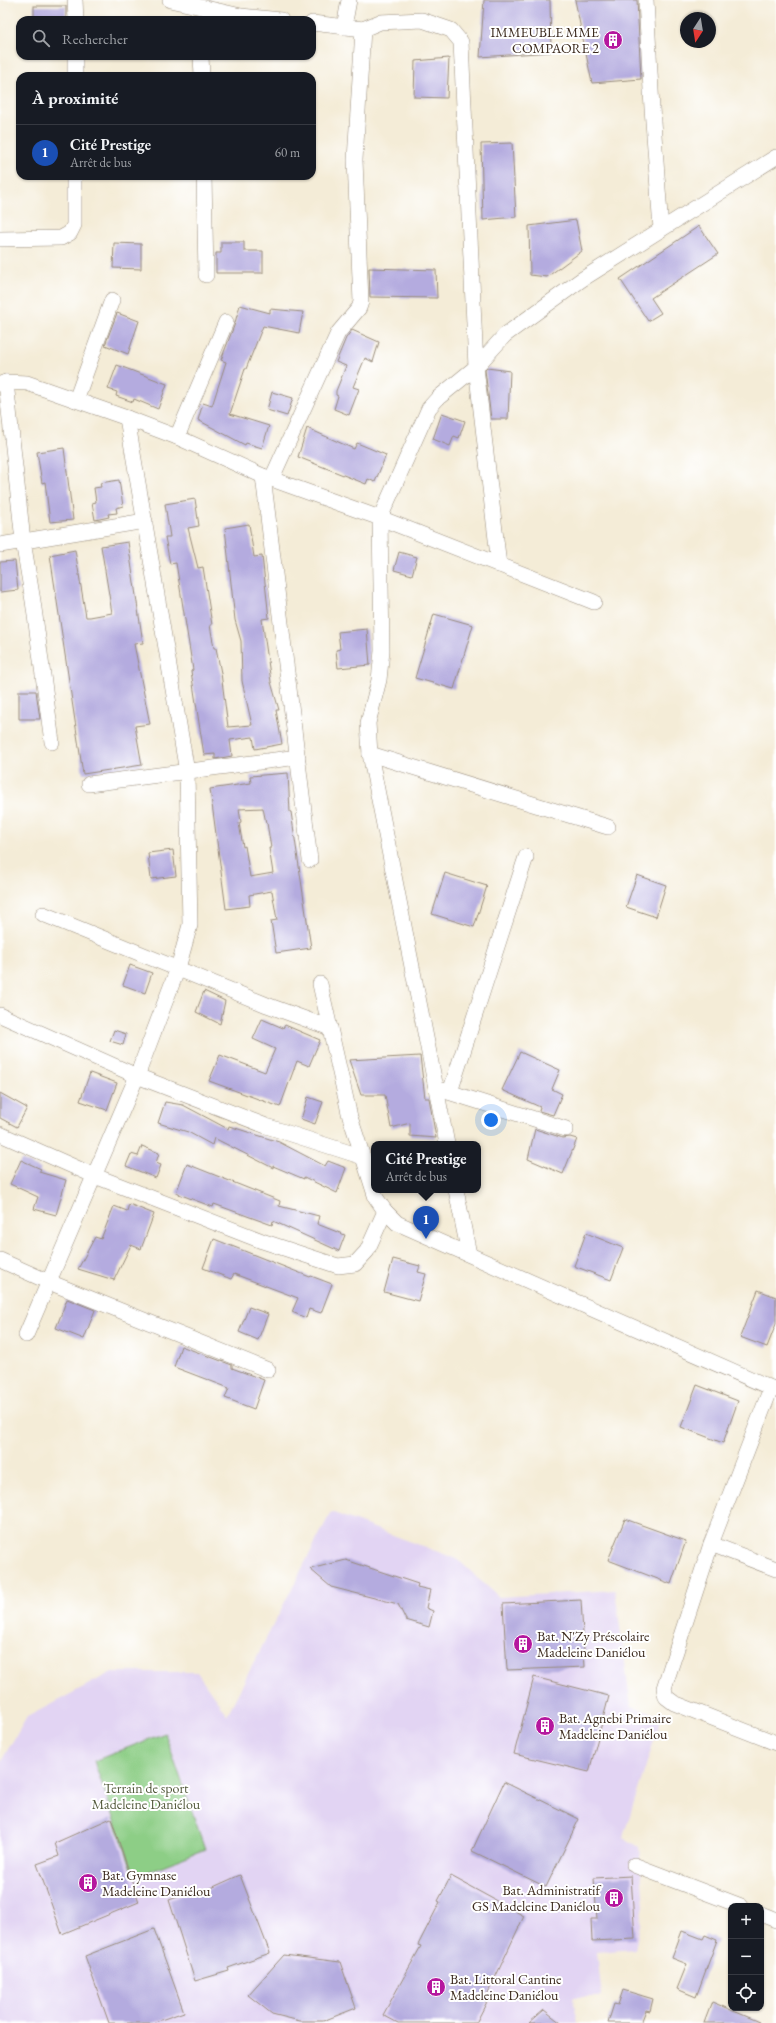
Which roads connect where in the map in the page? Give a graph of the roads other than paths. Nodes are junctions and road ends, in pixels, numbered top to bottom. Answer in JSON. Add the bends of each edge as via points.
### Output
{"nodes":[{"id":1,"x":75,"y":0,"type":"edge"},
{"id":2,"x":170,"y":0,"type":"edge"},
{"id":3,"x":349,"y":0,"type":"edge"},
{"id":4,"x":646,"y":0,"type":"edge"},
{"id":5,"x":200,"y":9,"type":"edge"},
{"id":6,"x":76,"y":16,"type":"edge"},
{"id":7,"x":241,"y":16,"type":"edge"},
{"id":8,"x":316,"y":24,"type":"edge"},
{"id":9,"x":344,"y":27,"type":"junction"},
{"id":10,"x":363,"y":29,"type":"junction"},
{"id":11,"x":75,"y":60,"type":"edge"},
{"id":12,"x":201,"y":60,"type":"edge"},
{"id":13,"x":75,"y":72,"type":"edge"},
{"id":14,"x":202,"y":72,"type":"edge"},
{"id":15,"x":776,"y":157,"type":"edge"},
{"id":16,"x":74,"y":180,"type":"edge"},
{"id":17,"x":204,"y":180,"type":"edge"},
{"id":18,"x":661,"y":229,"type":"junction"},
{"id":19,"x":0,"y":239,"type":"edge"},
{"id":20,"x":206,"y":275,"type":"dead end"},
{"id":21,"x":112,"y":300,"type":"dead end"},
{"id":22,"x":226,"y":322,"type":"dead end"},
{"id":23,"x":476,"y":367,"type":"junction"},
{"id":24,"x":3,"y":383,"type":"edge"},
{"id":25,"x":76,"y":400,"type":"junction"},
{"id":26,"x":127,"y":418,"type":"junction"},
{"id":27,"x":177,"y":437,"type":"junction"},
{"id":28,"x":267,"y":477,"type":"junction"},
{"id":29,"x":380,"y":518,"type":"junction"},
{"id":30,"x":145,"y":521,"type":"junction"},
{"id":31,"x":23,"y":541,"type":"junction"},
{"id":32,"x":0,"y":545,"type":"edge"},
{"id":33,"x":499,"y":565,"type":"junction"},
{"id":34,"x":594,"y":602,"type":"dead end"},
{"id":35,"x":52,"y":742,"type":"dead end"},
{"id":36,"x":370,"y":754,"type":"junction"},
{"id":37,"x":298,"y":757,"type":"junction"},
{"id":38,"x":187,"y":772,"type":"junction"},
{"id":39,"x":90,"y":784,"type":"dead end"},
{"id":40,"x":608,"y":827,"type":"dead end"},
{"id":41,"x":526,"y":857,"type":"dead end"},
{"id":42,"x":310,"y":860,"type":"dead end"},
{"id":43,"x":42,"y":914,"type":"dead end"},
{"id":44,"x":178,"y":968,"type":"junction"},
{"id":45,"x":320,"y":984,"type":"dead end"},
{"id":46,"x":0,"y":1015,"type":"edge"},
{"id":47,"x":330,"y":1028,"type":"junction"},
{"id":48,"x":136,"y":1076,"type":"junction"},
{"id":49,"x":436,"y":1088,"type":"junction"},
{"id":50,"x":450,"y":1092,"type":"junction"},
{"id":51,"x":566,"y":1129,"type":"dead end"},
{"id":52,"x":0,"y":1134,"type":"edge"},
{"id":53,"x":446,"y":1141,"type":"edge"},
{"id":54,"x":363,"y":1157,"type":"junction"},
{"id":55,"x":95,"y":1176,"type":"junction"},
{"id":56,"x":371,"y":1182,"type":"edge"},
{"id":57,"x":374,"y":1193,"type":"edge"},
{"id":58,"x":457,"y":1193,"type":"edge"},
{"id":59,"x":385,"y":1211,"type":"junction"},
{"id":60,"x":469,"y":1254,"type":"junction"},
{"id":61,"x":0,"y":1260,"type":"edge"},
{"id":62,"x":49,"y":1282,"type":"junction"},
{"id":63,"x":26,"y":1335,"type":"dead end"},
{"id":64,"x":268,"y":1370,"type":"dead end"},
{"id":65,"x":774,"y":1389,"type":"edge"},
{"id":66,"x":712,"y":1544,"type":"junction"},
{"id":67,"x":776,"y":1569,"type":"edge"},
{"id":68,"x":776,"y":1743,"type":"edge"},
{"id":69,"x":634,"y":1865,"type":"dead end"},
{"id":70,"x":733,"y":1903,"type":"edge"},
{"id":71,"x":764,"y":1915,"type":"edge"},
{"id":72,"x":776,"y":1920,"type":"edge"}],
"edges":[{"from":1,"to":6,"type":"street"},
{"from":2,"to":5,"type":"street"},
{"from":3,"to":9,"type":"street"},
{"from":4,"to":18,"type":"street"},
{"from":5,"to":7,"type":"street"},
{"from":8,"to":9,"type":"street"},
{"from":9,"to":10,"type":"street"},
{"from":10,"to":23,"type":"street","via":[[380,22],[422,20],[451,30],[461,42]]},
{"from":10,"to":28,"type":"street","via":[[355,160],[361,302],[338,333]]},
{"from":11,"to":13,"type":"street"},
{"from":12,"to":14,"type":"street"},
{"from":15,"to":18,"type":"street"},
{"from":16,"to":19,"type":"street","via":[[74,225],[70,233],[61,238]]},
{"from":17,"to":20,"type":"street"},
{"from":18,"to":23,"type":"street","via":[[582,280],[506,335]]},
{"from":21,"to":25,"type":"street"},
{"from":22,"to":27,"type":"street"},
{"from":23,"to":29,"type":"street","via":[[429,408]]},
{"from":23,"to":33,"type":"street"},
{"from":24,"to":25,"type":"street","via":[[27,383]]},
{"from":24,"to":31,"type":"street"},
{"from":25,"to":26,"type":"street"},
{"from":26,"to":27,"type":"street"},
{"from":26,"to":30,"type":"street"},
{"from":27,"to":28,"type":"street"},
{"from":28,"to":29,"type":"street"},
{"from":28,"to":37,"type":"street"},
{"from":29,"to":33,"type":"street"},
{"from":29,"to":36,"type":"street","via":[[382,651],[379,680],[368,723]]},
{"from":30,"to":31,"type":"street"},
{"from":30,"to":38,"type":"street"},
{"from":31,"to":32,"type":"street"},
{"from":31,"to":35,"type":"street"},
{"from":33,"to":34,"type":"street"},
{"from":36,"to":40,"type":"street"},
{"from":36,"to":49,"type":"street"},
{"from":37,"to":38,"type":"street"},
{"from":37,"to":42,"type":"street"},
{"from":38,"to":39,"type":"street"},
{"from":38,"to":44,"type":"street","via":[[190,925]]},
{"from":41,"to":50,"type":"street"},
{"from":43,"to":44,"type":"street"},
{"from":44,"to":47,"type":"street"},
{"from":44,"to":48,"type":"street"},
{"from":45,"to":47,"type":"street"},
{"from":46,"to":48,"type":"street"},
{"from":47,"to":54,"type":"street","via":[[350,1117]]},
{"from":48,"to":54,"type":"street","via":[[266,1126]]},
{"from":48,"to":55,"type":"street"},
{"from":49,"to":50,"type":"street"},
{"from":49,"to":53,"type":"street"},
{"from":50,"to":51,"type":"street"},
{"from":52,"to":55,"type":"street"},
{"from":54,"to":56,"type":"street"},
{"from":55,"to":59,"type":"street","via":[[262,1241],[338,1266],[355,1264],[367,1251]]},
{"from":55,"to":62,"type":"street"},
{"from":57,"to":59,"type":"street"},
{"from":58,"to":60,"type":"street"},
{"from":59,"to":60,"type":"street","via":[[397,1223]]},
{"from":60,"to":65,"type":"street"},
{"from":61,"to":62,"type":"street"},
{"from":62,"to":63,"type":"street"},
{"from":62,"to":64,"type":"street"},
{"from":65,"to":66,"type":"street"},
{"from":66,"to":67,"type":"street"},
{"from":66,"to":68,"type":"street","via":[[664,1688],[666,1697],[674,1703]]},
{"from":69,"to":70,"type":"street"},
{"from":71,"to":72,"type":"street"}]}
